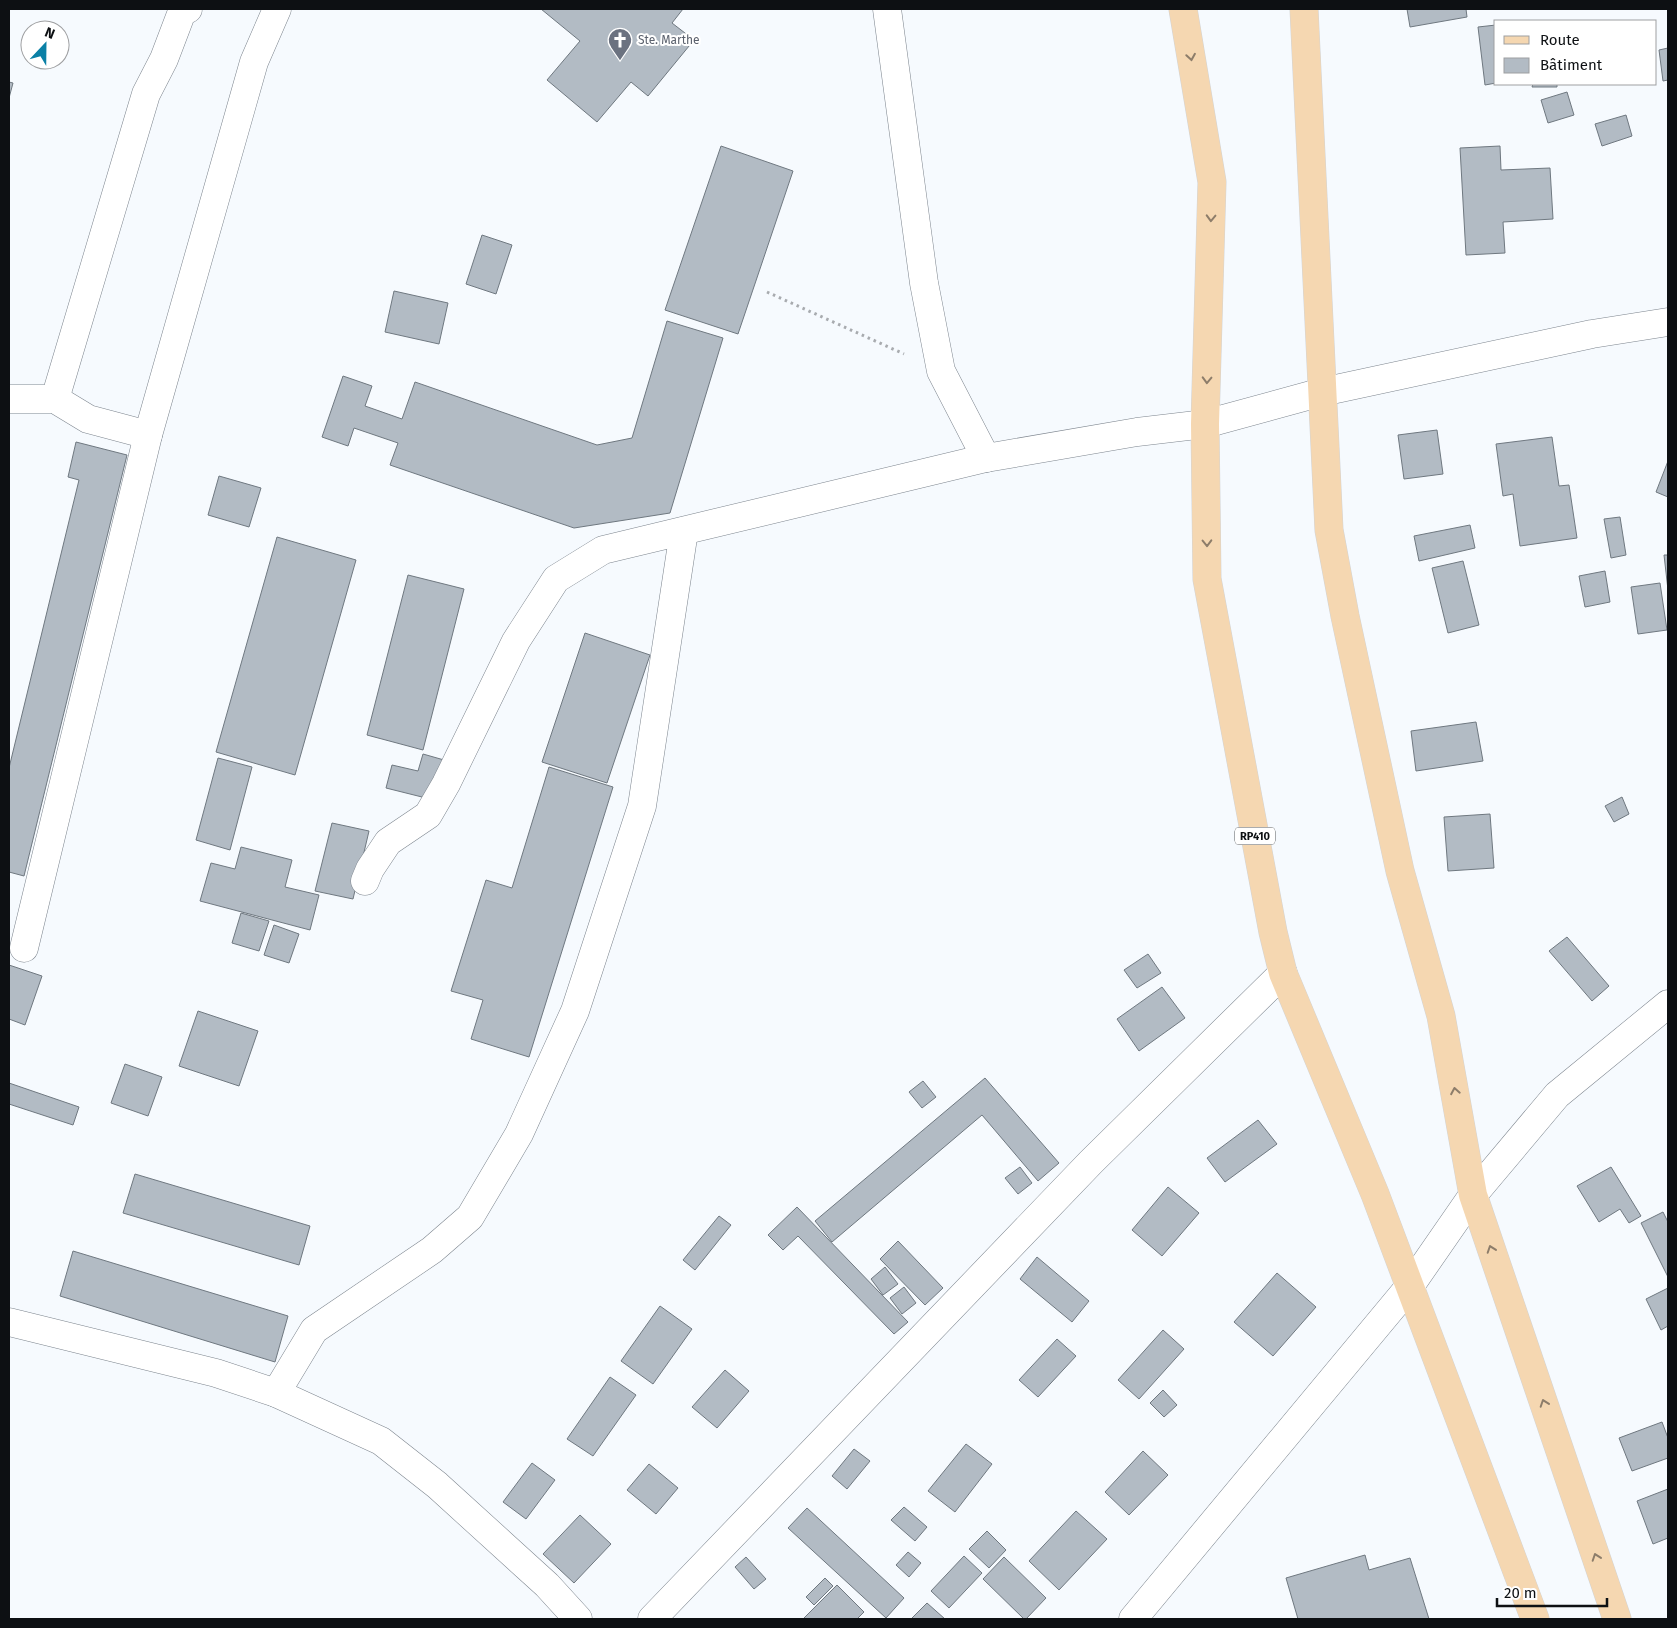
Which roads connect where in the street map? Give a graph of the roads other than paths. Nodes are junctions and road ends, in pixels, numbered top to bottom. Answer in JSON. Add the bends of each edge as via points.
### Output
{"nodes":[{"id":1,"x":188,"y":9,"type":"edge"},
{"id":2,"x":277,"y":9,"type":"edge"},
{"id":3,"x":887,"y":9,"type":"edge"},
{"id":4,"x":1183,"y":9,"type":"edge"},
{"id":5,"x":1304,"y":9,"type":"edge"},
{"id":6,"x":1668,"y":322,"type":"edge"},
{"id":7,"x":1322,"y":392,"type":"junction"},
{"id":8,"x":9,"y":399,"type":"edge"},
{"id":9,"x":55,"y":399,"type":"junction"},
{"id":10,"x":1205,"y":424,"type":"junction"},
{"id":11,"x":148,"y":434,"type":"junction"},
{"id":12,"x":986,"y":458,"type":"junction"},
{"id":13,"x":684,"y":530,"type":"junction"},
{"id":14,"x":365,"y":881,"type":"dead end"},
{"id":15,"x":24,"y":948,"type":"dead end"},
{"id":16,"x":1283,"y":973,"type":"junction"},
{"id":17,"x":1668,"y":1004,"type":"edge"},
{"id":18,"x":1473,"y":1196,"type":"junction"},
{"id":19,"x":1410,"y":1286,"type":"junction"},
{"id":20,"x":9,"y":1322,"type":"edge"},
{"id":21,"x":276,"y":1393,"type":"junction"},
{"id":22,"x":578,"y":1619,"type":"edge"},
{"id":23,"x":652,"y":1619,"type":"edge"},
{"id":24,"x":1133,"y":1619,"type":"edge"},
{"id":25,"x":1535,"y":1619,"type":"edge"},
{"id":26,"x":1617,"y":1619,"type":"edge"}],
"edges":[{"from":1,"to":9,"type":"street","via":[[183,9],[164,59],[146,94]]},
{"from":2,"to":11,"type":"street","via":[[254,62]]},
{"from":3,"to":12,"type":"street","via":[[924,283],[941,371]]},
{"from":4,"to":10,"type":"main road","number":"RP410","one_way":true,"via":[[1212,182]]},
{"from":5,"to":7,"type":"main road"},
{"from":6,"to":7,"type":"street","via":[[1592,334]]},
{"from":7,"to":10,"type":"street"},
{"from":18,"to":7,"type":"main road","one_way":true,"via":[[1441,1016],[1400,871],[1345,616],[1329,530]]},
{"from":8,"to":9,"type":"street"},
{"from":9,"to":11,"type":"street","via":[[88,419]]},
{"from":10,"to":12,"type":"street","via":[[1137,432]]},
{"from":10,"to":16,"type":"main road","number":"RP410","one_way":true,"via":[[1207,579]]},
{"from":11,"to":15,"type":"street"},
{"from":12,"to":13,"type":"street"},
{"from":13,"to":14,"type":"street","via":[[603,550],[556,579],[516,641],[428,814],[388,842]]},
{"from":13,"to":21,"type":"street","via":[[642,806],[575,1011],[519,1134],[470,1217],[432,1250],[314,1330]]},
{"from":16,"to":19,"type":"main road","number":"RP410"},
{"from":16,"to":23,"type":"street","via":[[1091,1162]]},
{"from":17,"to":18,"type":"street","via":[[1557,1095]]},
{"from":18,"to":19,"type":"street"},
{"from":26,"to":18,"type":"main road","one_way":true},
{"from":19,"to":24,"type":"street"},
{"from":19,"to":25,"type":"main road","number":"RP410"},
{"from":20,"to":21,"type":"street","via":[[216,1373]]},
{"from":21,"to":22,"type":"street","via":[[381,1441],[437,1485],[547,1585]]}]}
